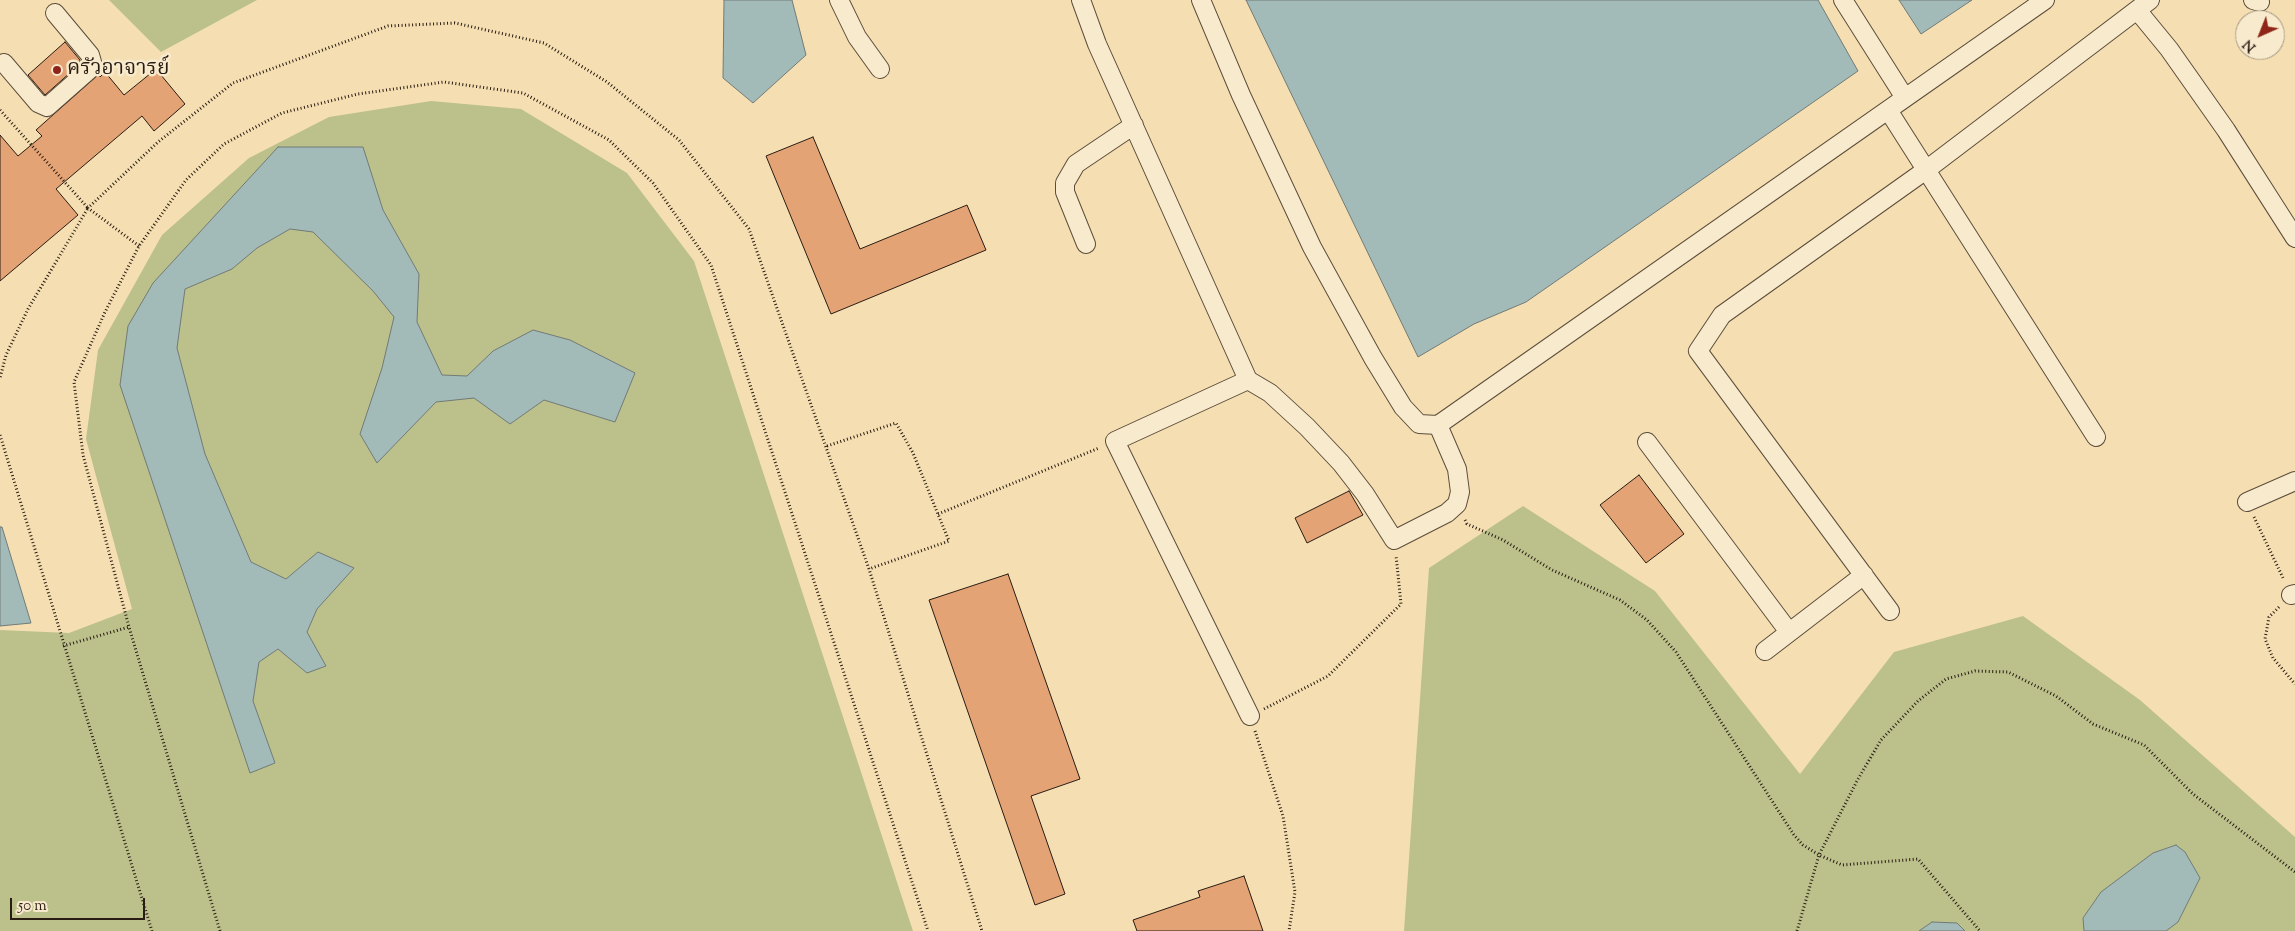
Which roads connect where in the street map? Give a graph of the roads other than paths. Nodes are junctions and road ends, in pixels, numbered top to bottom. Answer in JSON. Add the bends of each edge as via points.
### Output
{"nodes":[{"id":1,"x":839,"y":0,"type":"edge"},
{"id":2,"x":1081,"y":0,"type":"edge"},
{"id":3,"x":1201,"y":0,"type":"edge"},
{"id":4,"x":1843,"y":0,"type":"edge"},
{"id":5,"x":2045,"y":0,"type":"edge"},
{"id":6,"x":2144,"y":5,"type":"edge"},
{"id":7,"x":55,"y":13,"type":"dead end"},
{"id":8,"x":4,"y":64,"type":"dead end"},
{"id":9,"x":880,"y":69,"type":"dead end"},
{"id":10,"x":1905,"y":98,"type":"junction"},
{"id":11,"x":1888,"y":110,"type":"junction"},
{"id":12,"x":1134,"y":125,"type":"junction"},
{"id":13,"x":1926,"y":170,"type":"junction"},
{"id":14,"x":2295,"y":238,"type":"edge"},
{"id":15,"x":1086,"y":244,"type":"dead end"},
{"id":16,"x":1248,"y":380,"type":"junction"},
{"id":17,"x":1438,"y":425,"type":"junction"},
{"id":18,"x":2096,"y":437,"type":"dead end"},
{"id":19,"x":1647,"y":442,"type":"dead end"},
{"id":20,"x":2295,"y":481,"type":"edge"},
{"id":21,"x":2247,"y":502,"type":"dead end"},
{"id":22,"x":1864,"y":575,"type":"junction"},
{"id":23,"x":1890,"y":611,"type":"dead end"},
{"id":24,"x":1789,"y":632,"type":"junction"},
{"id":25,"x":1765,"y":651,"type":"dead end"},
{"id":26,"x":1250,"y":716,"type":"road end"}],
"edges":[{"from":1,"to":9,"type":"street","via":[[857,36]]},
{"from":2,"to":12,"type":"street"},
{"from":3,"to":17,"type":"street","via":[[1308,238],[1373,358],[1403,408],[1419,424]]},
{"from":4,"to":10,"type":"street"},
{"from":5,"to":10,"type":"street"},
{"from":6,"to":13,"type":"street"},
{"from":6,"to":14,"type":"street","via":[[2169,50],[2226,130]]},
{"from":7,"to":8,"type":"street","via":[[90,55],[89,70],[47,107],[38,103]]},
{"from":10,"to":11,"type":"street"},
{"from":11,"to":13,"type":"street"},
{"from":11,"to":17,"type":"street"},
{"from":12,"to":15,"type":"street","via":[[1076,164],[1065,183],[1065,192]]},
{"from":12,"to":16,"type":"street"},
{"from":13,"to":18,"type":"street"},
{"from":13,"to":22,"type":"street","via":[[1722,315],[1698,351]]},
{"from":16,"to":17,"type":"street","via":[[1270,393],[1314,434],[1365,494],[1394,540],[1447,513],[1457,504],[1460,492],[1457,469]]},
{"from":16,"to":26,"type":"street","via":[[1115,441]]},
{"from":19,"to":24,"type":"street"},
{"from":20,"to":21,"type":"street"},
{"from":22,"to":23,"type":"street"},
{"from":22,"to":24,"type":"street"},
{"from":24,"to":25,"type":"street"}]}
